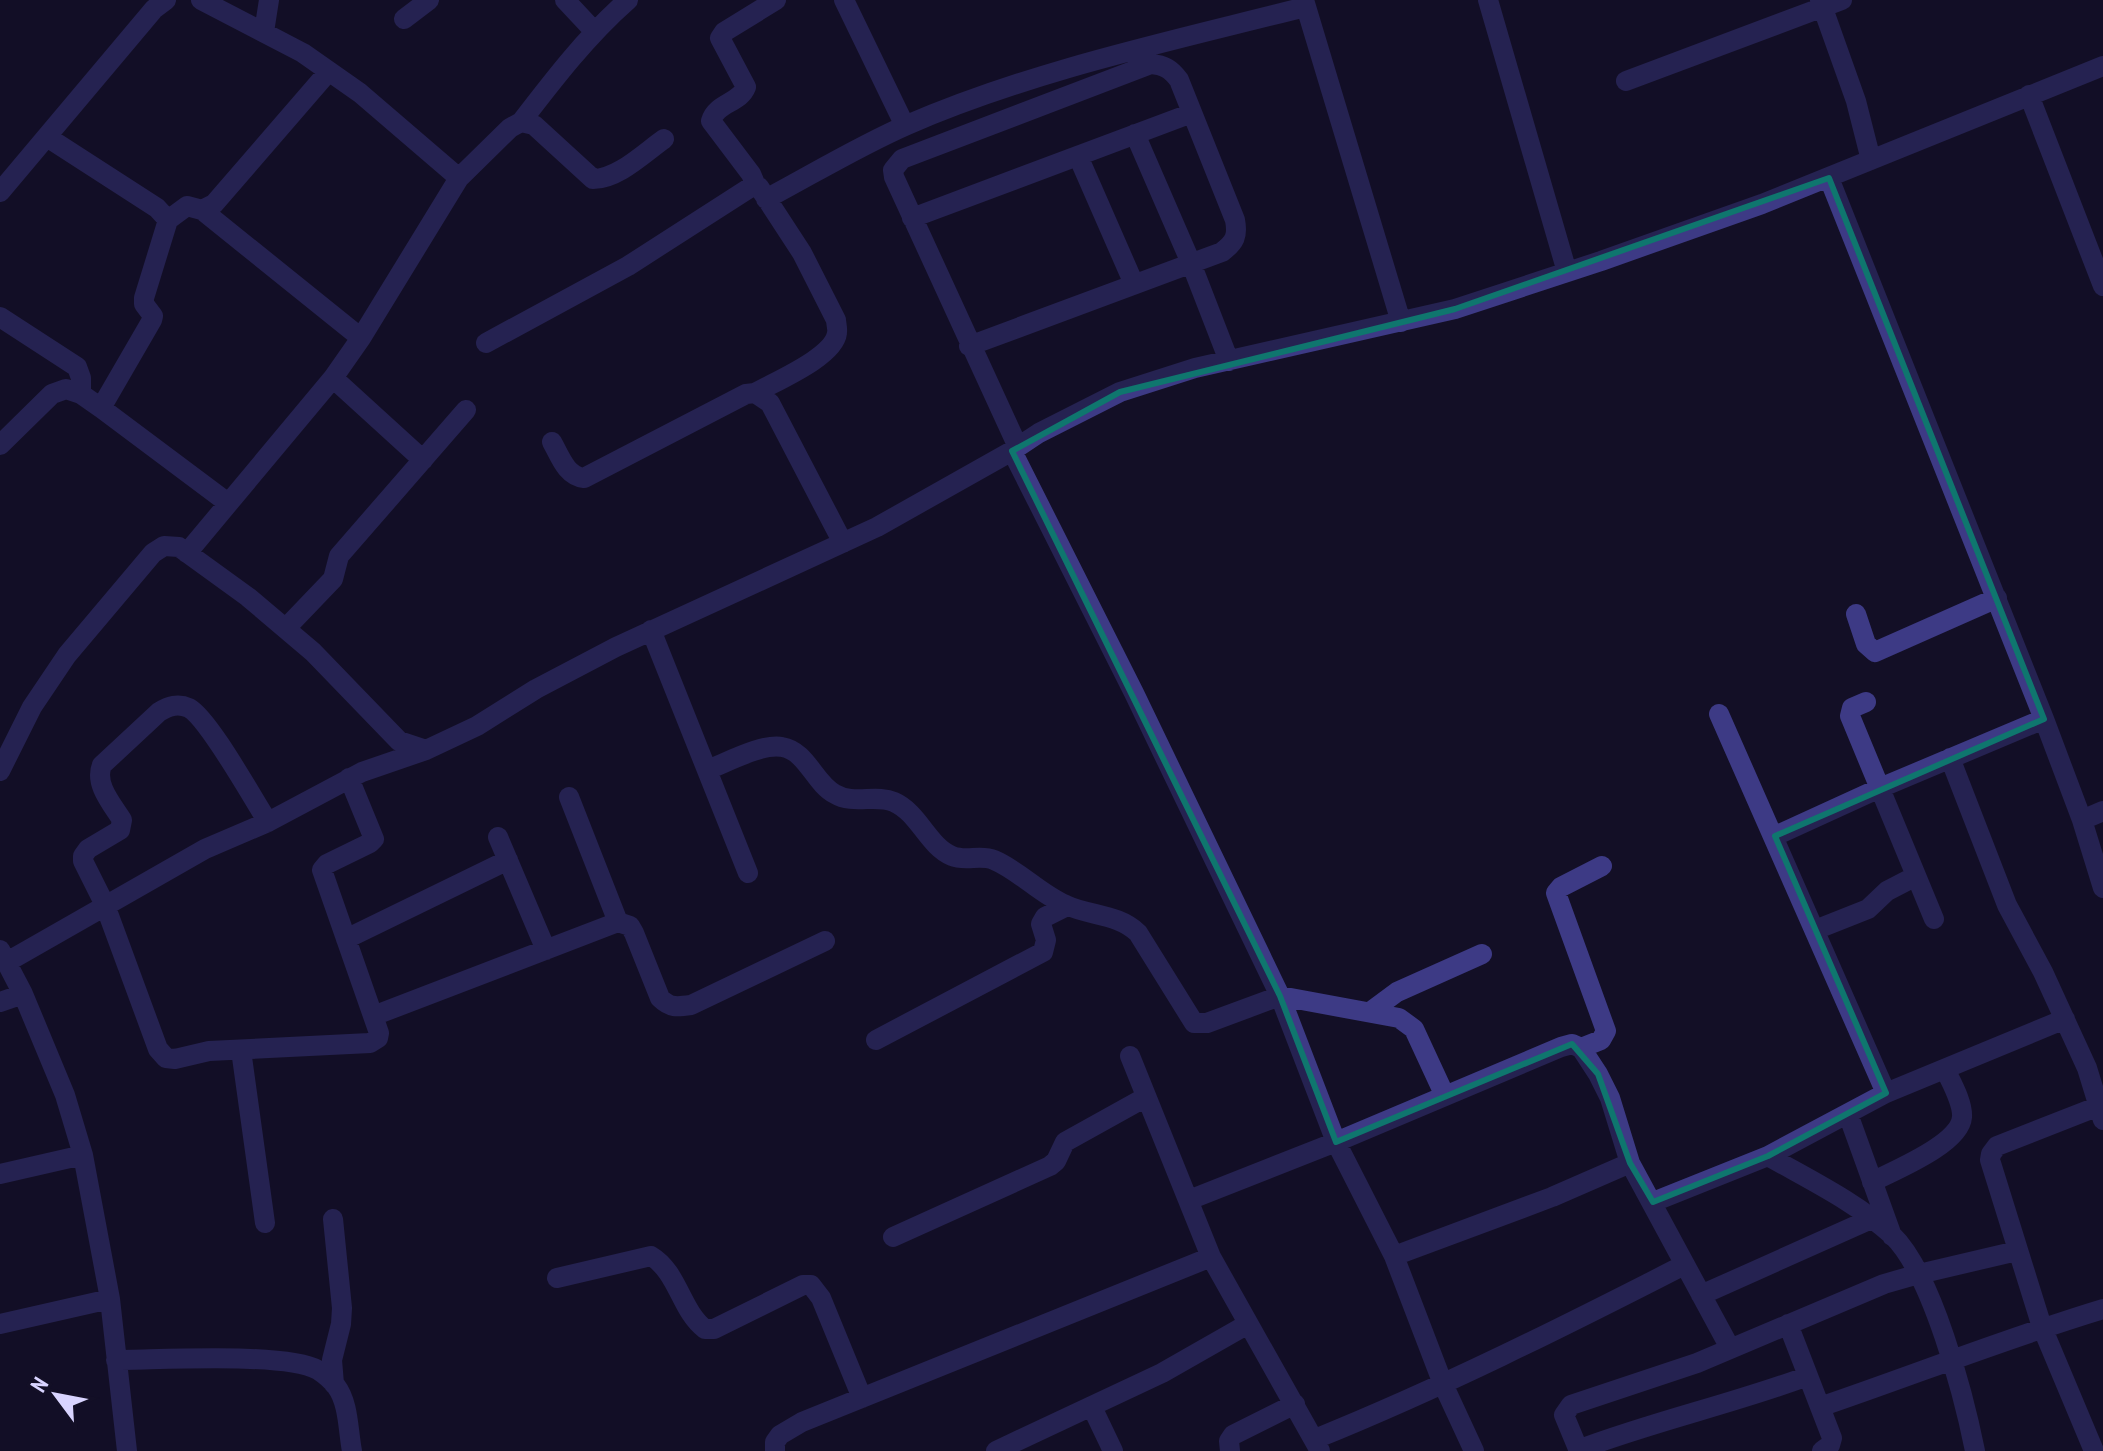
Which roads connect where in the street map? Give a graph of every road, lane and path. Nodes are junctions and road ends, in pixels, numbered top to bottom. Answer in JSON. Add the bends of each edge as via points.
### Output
{"nodes":[{"id":1,"x":166,"y":0,"type":"edge"},
{"id":2,"x":201,"y":0,"type":"edge"},
{"id":3,"x":269,"y":0,"type":"edge"},
{"id":4,"x":429,"y":0,"type":"edge"},
{"id":5,"x":565,"y":0,"type":"edge"},
{"id":6,"x":628,"y":0,"type":"edge"},
{"id":7,"x":844,"y":0,"type":"edge"},
{"id":8,"x":1488,"y":0,"type":"edge"},
{"id":9,"x":763,"y":3,"type":"edge"},
{"id":10,"x":1304,"y":3,"type":"edge"},
{"id":11,"x":1828,"y":3,"type":"edge"},
{"id":12,"x":404,"y":19,"type":"dead end"},
{"id":13,"x":264,"y":32,"type":"junction"},
{"id":14,"x":595,"y":32,"type":"junction"},
{"id":15,"x":2103,"y":66,"type":"edge"},
{"id":16,"x":329,"y":71,"type":"junction"},
{"id":17,"x":1626,"y":81,"type":"dead end"},
{"id":18,"x":2029,"y":95,"type":"junction"},
{"id":19,"x":1192,"y":113,"type":"junction"},
{"id":20,"x":521,"y":122,"type":"junction"},
{"id":21,"x":905,"y":126,"type":"junction"},
{"id":22,"x":1135,"y":134,"type":"junction"},
{"id":23,"x":47,"y":137,"type":"junction"},
{"id":24,"x":664,"y":139,"type":"dead end"},
{"id":25,"x":1078,"y":156,"type":"junction"},
{"id":26,"x":1871,"y":160,"type":"junction"},
{"id":27,"x":459,"y":178,"type":"junction"},
{"id":28,"x":1829,"y":178,"type":"junction"},
{"id":29,"x":754,"y":181,"type":"junction"},
{"id":30,"x":0,"y":192,"type":"edge"},
{"id":31,"x":766,"y":199,"type":"junction"},
{"id":32,"x":202,"y":210,"type":"junction"},
{"id":33,"x":912,"y":218,"type":"junction"},
{"id":34,"x":168,"y":220,"type":"junction"},
{"id":35,"x":1191,"y":263,"type":"junction"},
{"id":36,"x":1567,"y":272,"type":"junction"},
{"id":37,"x":1134,"y":284,"type":"junction"},
{"id":38,"x":2103,"y":286,"type":"edge"},
{"id":39,"x":0,"y":317,"type":"edge"},
{"id":40,"x":1401,"y":322,"type":"junction"},
{"id":41,"x":361,"y":338,"type":"junction"},
{"id":42,"x":486,"y":343,"type":"dead end"},
{"id":43,"x":969,"y":346,"type":"junction"},
{"id":44,"x":1229,"y":361,"type":"junction"},
{"id":45,"x":333,"y":378,"type":"junction"},
{"id":46,"x":755,"y":393,"type":"junction"},
{"id":47,"x":81,"y":394,"type":"junction"},
{"id":48,"x":101,"y":408,"type":"junction"},
{"id":49,"x":466,"y":410,"type":"dead end"},
{"id":50,"x":552,"y":442,"type":"dead end"},
{"id":51,"x":0,"y":445,"type":"edge"},
{"id":52,"x":1015,"y":449,"type":"junction"},
{"id":53,"x":423,"y":460,"type":"junction"},
{"id":54,"x":228,"y":503,"type":"junction"},
{"id":55,"x":843,"y":543,"type":"junction"},
{"id":56,"x":187,"y":553,"type":"junction"},
{"id":57,"x":1997,"y":598,"type":"junction"},
{"id":58,"x":1856,"y":614,"type":"dead end"},
{"id":59,"x":287,"y":627,"type":"junction"},
{"id":60,"x":651,"y":630,"type":"junction"},
{"id":61,"x":1866,"y":702,"type":"dead end"},
{"id":62,"x":1719,"y":714,"type":"dead end"},
{"id":63,"x":2044,"y":719,"type":"junction"},
{"id":64,"x":426,"y":750,"type":"junction"},
{"id":65,"x":1950,"y":758,"type":"junction"},
{"id":66,"x":707,"y":770,"type":"junction"},
{"id":67,"x":0,"y":771,"type":"edge"},
{"id":68,"x":349,"y":778,"type":"junction"},
{"id":69,"x":1880,"y":788,"type":"junction"},
{"id":70,"x":569,"y":797,"type":"dead end"},
{"id":71,"x":2103,"y":811,"type":"edge"},
{"id":72,"x":2082,"y":820,"type":"junction"},
{"id":73,"x":268,"y":822,"type":"junction"},
{"id":74,"x":1775,"y":836,"type":"junction"},
{"id":75,"x":498,"y":837,"type":"dead end"},
{"id":76,"x":508,"y":860,"type":"junction"},
{"id":77,"x":1602,"y":866,"type":"dead end"},
{"id":78,"x":748,"y":873,"type":"dead end"},
{"id":79,"x":1916,"y":876,"type":"junction"},
{"id":80,"x":2103,"y":888,"type":"edge"},
{"id":81,"x":105,"y":905,"type":"junction"},
{"id":82,"x":1067,"y":906,"type":"junction"},
{"id":83,"x":1934,"y":919,"type":"dead end"},
{"id":84,"x":618,"y":922,"type":"junction"},
{"id":85,"x":1815,"y":930,"type":"junction"},
{"id":86,"x":346,"y":939,"type":"junction"},
{"id":87,"x":825,"y":941,"type":"dead end"},
{"id":88,"x":546,"y":950,"type":"junction"},
{"id":89,"x":1482,"y":954,"type":"dead end"},
{"id":90,"x":3,"y":956,"type":"edge"},
{"id":91,"x":23,"y":994,"type":"junction"},
{"id":92,"x":1280,"y":996,"type":"junction"},
{"id":93,"x":0,"y":1002,"type":"edge"},
{"id":94,"x":1370,"y":1012,"type":"junction"},
{"id":95,"x":373,"y":1016,"type":"junction"},
{"id":96,"x":2065,"y":1019,"type":"junction"},
{"id":97,"x":876,"y":1040,"type":"dead end"},
{"id":98,"x":1581,"y":1048,"type":"junction"},
{"id":99,"x":241,"y":1050,"type":"junction"},
{"id":100,"x":1130,"y":1056,"type":"dead end"},
{"id":101,"x":1945,"y":1069,"type":"junction"},
{"id":102,"x":1886,"y":1093,"type":"junction"},
{"id":103,"x":1445,"y":1096,"type":"junction"},
{"id":104,"x":1146,"y":1097,"type":"junction"},
{"id":105,"x":2101,"y":1113,"type":"edge"},
{"id":106,"x":1848,"y":1114,"type":"junction"},
{"id":107,"x":1336,"y":1142,"type":"junction"},
{"id":108,"x":83,"y":1155,"type":"junction"},
{"id":109,"x":1768,"y":1156,"type":"junction"},
{"id":110,"x":1630,"y":1163,"type":"junction"},
{"id":111,"x":0,"y":1174,"type":"edge"},
{"id":112,"x":1872,"y":1182,"type":"junction"},
{"id":113,"x":1189,"y":1200,"type":"junction"},
{"id":114,"x":1653,"y":1202,"type":"junction"},
{"id":115,"x":333,"y":1219,"type":"dead end"},
{"id":116,"x":1871,"y":1219,"type":"junction"},
{"id":117,"x":265,"y":1223,"type":"dead end"},
{"id":118,"x":1892,"y":1236,"type":"junction"},
{"id":119,"x":893,"y":1237,"type":"dead end"},
{"id":120,"x":2017,"y":1251,"type":"junction"},
{"id":121,"x":1394,"y":1256,"type":"junction"},
{"id":122,"x":1211,"y":1257,"type":"junction"},
{"id":123,"x":1684,"y":1265,"type":"junction"},
{"id":124,"x":1919,"y":1274,"type":"junction"},
{"id":125,"x":557,"y":1278,"type":"dead end"},
{"id":126,"x":1701,"y":1295,"type":"junction"},
{"id":127,"x":110,"y":1299,"type":"junction"},
{"id":128,"x":2103,"y":1309,"type":"edge"},
{"id":129,"x":0,"y":1324,"type":"edge"},
{"id":130,"x":1248,"y":1324,"type":"junction"},
{"id":131,"x":1788,"y":1324,"type":"junction"},
{"id":132,"x":2042,"y":1327,"type":"junction"},
{"id":133,"x":1730,"y":1348,"type":"junction"},
{"id":134,"x":116,"y":1360,"type":"junction"},
{"id":135,"x":1953,"y":1362,"type":"junction"},
{"id":136,"x":1808,"y":1376,"type":"junction"},
{"id":137,"x":334,"y":1384,"type":"junction"},
{"id":138,"x":1443,"y":1384,"type":"junction"},
{"id":139,"x":862,"y":1398,"type":"junction"},
{"id":140,"x":1295,"y":1404,"type":"junction"},
{"id":141,"x":1092,"y":1407,"type":"junction"},
{"id":142,"x":1820,"y":1407,"type":"junction"},
{"id":143,"x":1318,"y":1445,"type":"edge"},
{"id":144,"x":1111,"y":1450,"type":"edge"},
{"id":145,"x":1579,"y":1450,"type":"edge"},
{"id":146,"x":127,"y":1451,"type":"edge"},
{"id":147,"x":352,"y":1451,"type":"edge"},
{"id":148,"x":775,"y":1451,"type":"edge"},
{"id":149,"x":996,"y":1451,"type":"edge"},
{"id":150,"x":1230,"y":1451,"type":"edge"},
{"id":151,"x":1474,"y":1451,"type":"edge"},
{"id":152,"x":1822,"y":1451,"type":"edge"},
{"id":153,"x":1975,"y":1451,"type":"edge"},
{"id":154,"x":2094,"y":1451,"type":"edge"}],
"edges":[{"from":1,"to":23,"type":"street"},
{"from":2,"to":13,"type":"street"},
{"from":3,"to":13,"type":"street"},
{"from":4,"to":12,"type":"street"},
{"from":5,"to":14,"type":"street"},
{"from":6,"to":14,"type":"street"},
{"from":7,"to":21,"type":"street"},
{"from":8,"to":36,"type":"street"},
{"from":9,"to":29,"type":"street","via":[[720,38],[746,87],[711,121]]},
{"from":10,"to":21,"type":"street","via":[[1071,68]]},
{"from":10,"to":40,"type":"street"},
{"from":11,"to":17,"type":"street"},
{"from":11,"to":26,"type":"street"},
{"from":13,"to":16,"type":"street"},
{"from":14,"to":20,"type":"street"},
{"from":15,"to":18,"type":"street"},
{"from":16,"to":27,"type":"street"},
{"from":16,"to":32,"type":"street","via":[[214,204]]},
{"from":18,"to":26,"type":"street"},
{"from":18,"to":38,"type":"street"},
{"from":19,"to":22,"type":"street"},
{"from":19,"to":33,"type":"street","via":[[1172,70],[1151,64],[902,159],[894,177]]},
{"from":19,"to":35,"type":"street","via":[[1238,232],[1222,252]]},
{"from":20,"to":24,"type":"street","via":[[534,125],[593,179],[613,173]]},
{"from":20,"to":27,"type":"street"},
{"from":21,"to":31,"type":"street"},
{"from":22,"to":25,"type":"street"},
{"from":22,"to":35,"type":"street"},
{"from":23,"to":30,"type":"street"},
{"from":23,"to":34,"type":"street"},
{"from":25,"to":33,"type":"street"},
{"from":25,"to":37,"type":"street"},
{"from":26,"to":28,"type":"street"},
{"from":27,"to":41,"type":"street"},
{"from":28,"to":36,"type":"street"},
{"from":28,"to":57,"type":"street"},
{"from":29,"to":31,"type":"street"},
{"from":29,"to":42,"type":"street","via":[[745,193],[661,247]]},
{"from":31,"to":46,"type":"street","via":[[802,253],[838,332],[824,354]]},
{"from":32,"to":34,"type":"street","via":[[187,206]]},
{"from":32,"to":41,"type":"street"},
{"from":33,"to":43,"type":"street"},
{"from":34,"to":48,"type":"street","via":[[144,298],[152,320]]},
{"from":35,"to":37,"type":"street"},
{"from":35,"to":44,"type":"street"},
{"from":36,"to":40,"type":"street"},
{"from":37,"to":43,"type":"street"},
{"from":39,"to":47,"type":"street","via":[[77,367]]},
{"from":40,"to":44,"type":"street"},
{"from":41,"to":45,"type":"street"},
{"from":43,"to":52,"type":"street"},
{"from":44,"to":52,"type":"street","via":[[1120,392]]},
{"from":45,"to":53,"type":"street"},
{"from":45,"to":54,"type":"street"},
{"from":46,"to":50,"type":"street","via":[[584,478],[570,472]]},
{"from":46,"to":55,"type":"street","via":[[770,403]]},
{"from":47,"to":48,"type":"street"},
{"from":47,"to":51,"type":"street","via":[[66,389],[52,394]]},
{"from":48,"to":54,"type":"street"},
{"from":49,"to":53,"type":"street"},
{"from":52,"to":55,"type":"street"},
{"from":52,"to":92,"type":"street"},
{"from":53,"to":59,"type":"street","via":[[339,556],[333,579]]},
{"from":54,"to":56,"type":"street"},
{"from":55,"to":60,"type":"street"},
{"from":56,"to":59,"type":"street"},
{"from":56,"to":67,"type":"street","via":[[164,546],[115,597],[40,694]]},
{"from":57,"to":58,"type":"street","via":[[1875,652],[1866,644]]},
{"from":57,"to":63,"type":"street"},
{"from":59,"to":64,"type":"street","via":[[399,741]]},
{"from":60,"to":64,"type":"street"},
{"from":60,"to":66,"type":"street"},
{"from":61,"to":69,"type":"street","via":[[1852,708],[1850,716]]},
{"from":62,"to":74,"type":"street"},
{"from":63,"to":65,"type":"street"},
{"from":63,"to":72,"type":"street"},
{"from":64,"to":68,"type":"street"},
{"from":65,"to":69,"type":"street"},
{"from":65,"to":96,"type":"street","via":[[2007,905]]},
{"from":66,"to":78,"type":"street"},
{"from":66,"to":82,"type":"street","via":[[769,747],[791,749],[836,795],[894,802],[944,852],[992,859]]},
{"from":68,"to":73,"type":"street"},
{"from":68,"to":86,"type":"street","via":[[374,834],[370,843],[322,870]]},
{"from":69,"to":74,"type":"street"},
{"from":69,"to":79,"type":"street"},
{"from":70,"to":84,"type":"street"},
{"from":71,"to":72,"type":"street"},
{"from":72,"to":80,"type":"street"},
{"from":73,"to":81,"type":"street","via":[[205,849]]},
{"from":73,"to":81,"type":"street","via":[[191,709],[169,706],[98,774],[122,820],[120,830],[83,856]]},
{"from":74,"to":85,"type":"street"},
{"from":75,"to":76,"type":"street"},
{"from":76,"to":86,"type":"street"},
{"from":76,"to":88,"type":"street"},
{"from":77,"to":98,"type":"street","via":[[1556,893],[1606,1031],[1601,1040]]},
{"from":79,"to":83,"type":"street"},
{"from":79,"to":85,"type":"street","via":[[1887,891],[1868,909]]},
{"from":81,"to":90,"type":"street"},
{"from":81,"to":99,"type":"street","via":[[158,1049],[166,1058]]},
{"from":82,"to":92,"type":"street","via":[[1131,925],[1194,1023]]},
{"from":82,"to":97,"type":"street","via":[[1041,924],[1043,952]]},
{"from":84,"to":87,"type":"street","via":[[634,933],[660,998],[678,1007]]},
{"from":84,"to":88,"type":"street"},
{"from":85,"to":102,"type":"street"},
{"from":86,"to":95,"type":"street"},
{"from":88,"to":95,"type":"street"},
{"from":89,"to":94,"type":"street","via":[[1397,992]]},
{"from":90,"to":91,"type":"street"},
{"from":91,"to":93,"type":"street"},
{"from":91,"to":108,"type":"street","via":[[65,1095]]},
{"from":92,"to":94,"type":"street"},
{"from":92,"to":107,"type":"street"},
{"from":94,"to":103,"type":"street","via":[[1399,1018],[1414,1029]]},
{"from":95,"to":99,"type":"street","via":[[379,1033],[375,1042]]},
{"from":96,"to":101,"type":"street"},
{"from":96,"to":105,"type":"street"},
{"from":98,"to":103,"type":"street","via":[[1561,1047]]},
{"from":98,"to":110,"type":"street","via":[[1610,1098]]},
{"from":99,"to":117,"type":"street"},
{"from":100,"to":104,"type":"street"},
{"from":101,"to":102,"type":"street"},
{"from":101,"to":112,"type":"street","via":[[1960,1104],[1958,1130],[1948,1141]]},
{"from":102,"to":106,"type":"street"},
{"from":103,"to":107,"type":"street"},
{"from":104,"to":113,"type":"street"},
{"from":104,"to":119,"type":"street","via":[[1065,1142],[1050,1166]]},
{"from":105,"to":120,"type":"street","via":[[1993,1149],[1990,1160]]},
{"from":106,"to":109,"type":"street"},
{"from":106,"to":112,"type":"street"},
{"from":107,"to":113,"type":"street"},
{"from":107,"to":121,"type":"street"},
{"from":108,"to":111,"type":"street"},
{"from":108,"to":127,"type":"street"},
{"from":109,"to":114,"type":"street"},
{"from":109,"to":116,"type":"street"},
{"from":110,"to":114,"type":"street"},
{"from":110,"to":121,"type":"street"},
{"from":112,"to":118,"type":"street"},
{"from":113,"to":122,"type":"street"},
{"from":114,"to":123,"type":"street"},
{"from":115,"to":137,"type":"street","via":[[342,1308],[332,1360]]},
{"from":116,"to":118,"type":"street"},
{"from":116,"to":126,"type":"street"},
{"from":118,"to":124,"type":"street"},
{"from":120,"to":124,"type":"street"},
{"from":120,"to":132,"type":"street"},
{"from":121,"to":138,"type":"street"},
{"from":122,"to":130,"type":"street"},
{"from":122,"to":139,"type":"street"},
{"from":123,"to":126,"type":"street"},
{"from":123,"to":138,"type":"street"},
{"from":124,"to":131,"type":"street"},
{"from":124,"to":135,"type":"street"},
{"from":125,"to":139,"type":"street","via":[[651,1256],[705,1329],[811,1285]]},
{"from":126,"to":133,"type":"street"},
{"from":127,"to":129,"type":"street"},
{"from":127,"to":134,"type":"street"},
{"from":128,"to":132,"type":"street"},
{"from":130,"to":140,"type":"street"},
{"from":130,"to":141,"type":"street"},
{"from":131,"to":133,"type":"street"},
{"from":131,"to":136,"type":"street"},
{"from":132,"to":135,"type":"street"},
{"from":132,"to":154,"type":"street"},
{"from":133,"to":145,"type":"street","via":[[1571,1405],[1564,1415]]},
{"from":134,"to":137,"type":"street","via":[[292,1363],[317,1369]]},
{"from":134,"to":146,"type":"street"},
{"from":135,"to":142,"type":"street"},
{"from":135,"to":153,"type":"street"},
{"from":136,"to":142,"type":"street"},
{"from":136,"to":145,"type":"street"},
{"from":137,"to":147,"type":"street","via":[[343,1397]]},
{"from":138,"to":143,"type":"street"},
{"from":138,"to":151,"type":"street"},
{"from":139,"to":148,"type":"street","via":[[780,1435]]},
{"from":140,"to":143,"type":"street"},
{"from":140,"to":150,"type":"street","via":[[1233,1435]]},
{"from":141,"to":144,"type":"street"},
{"from":141,"to":149,"type":"street"},
{"from":142,"to":152,"type":"street","via":[[1832,1438]]}]}
